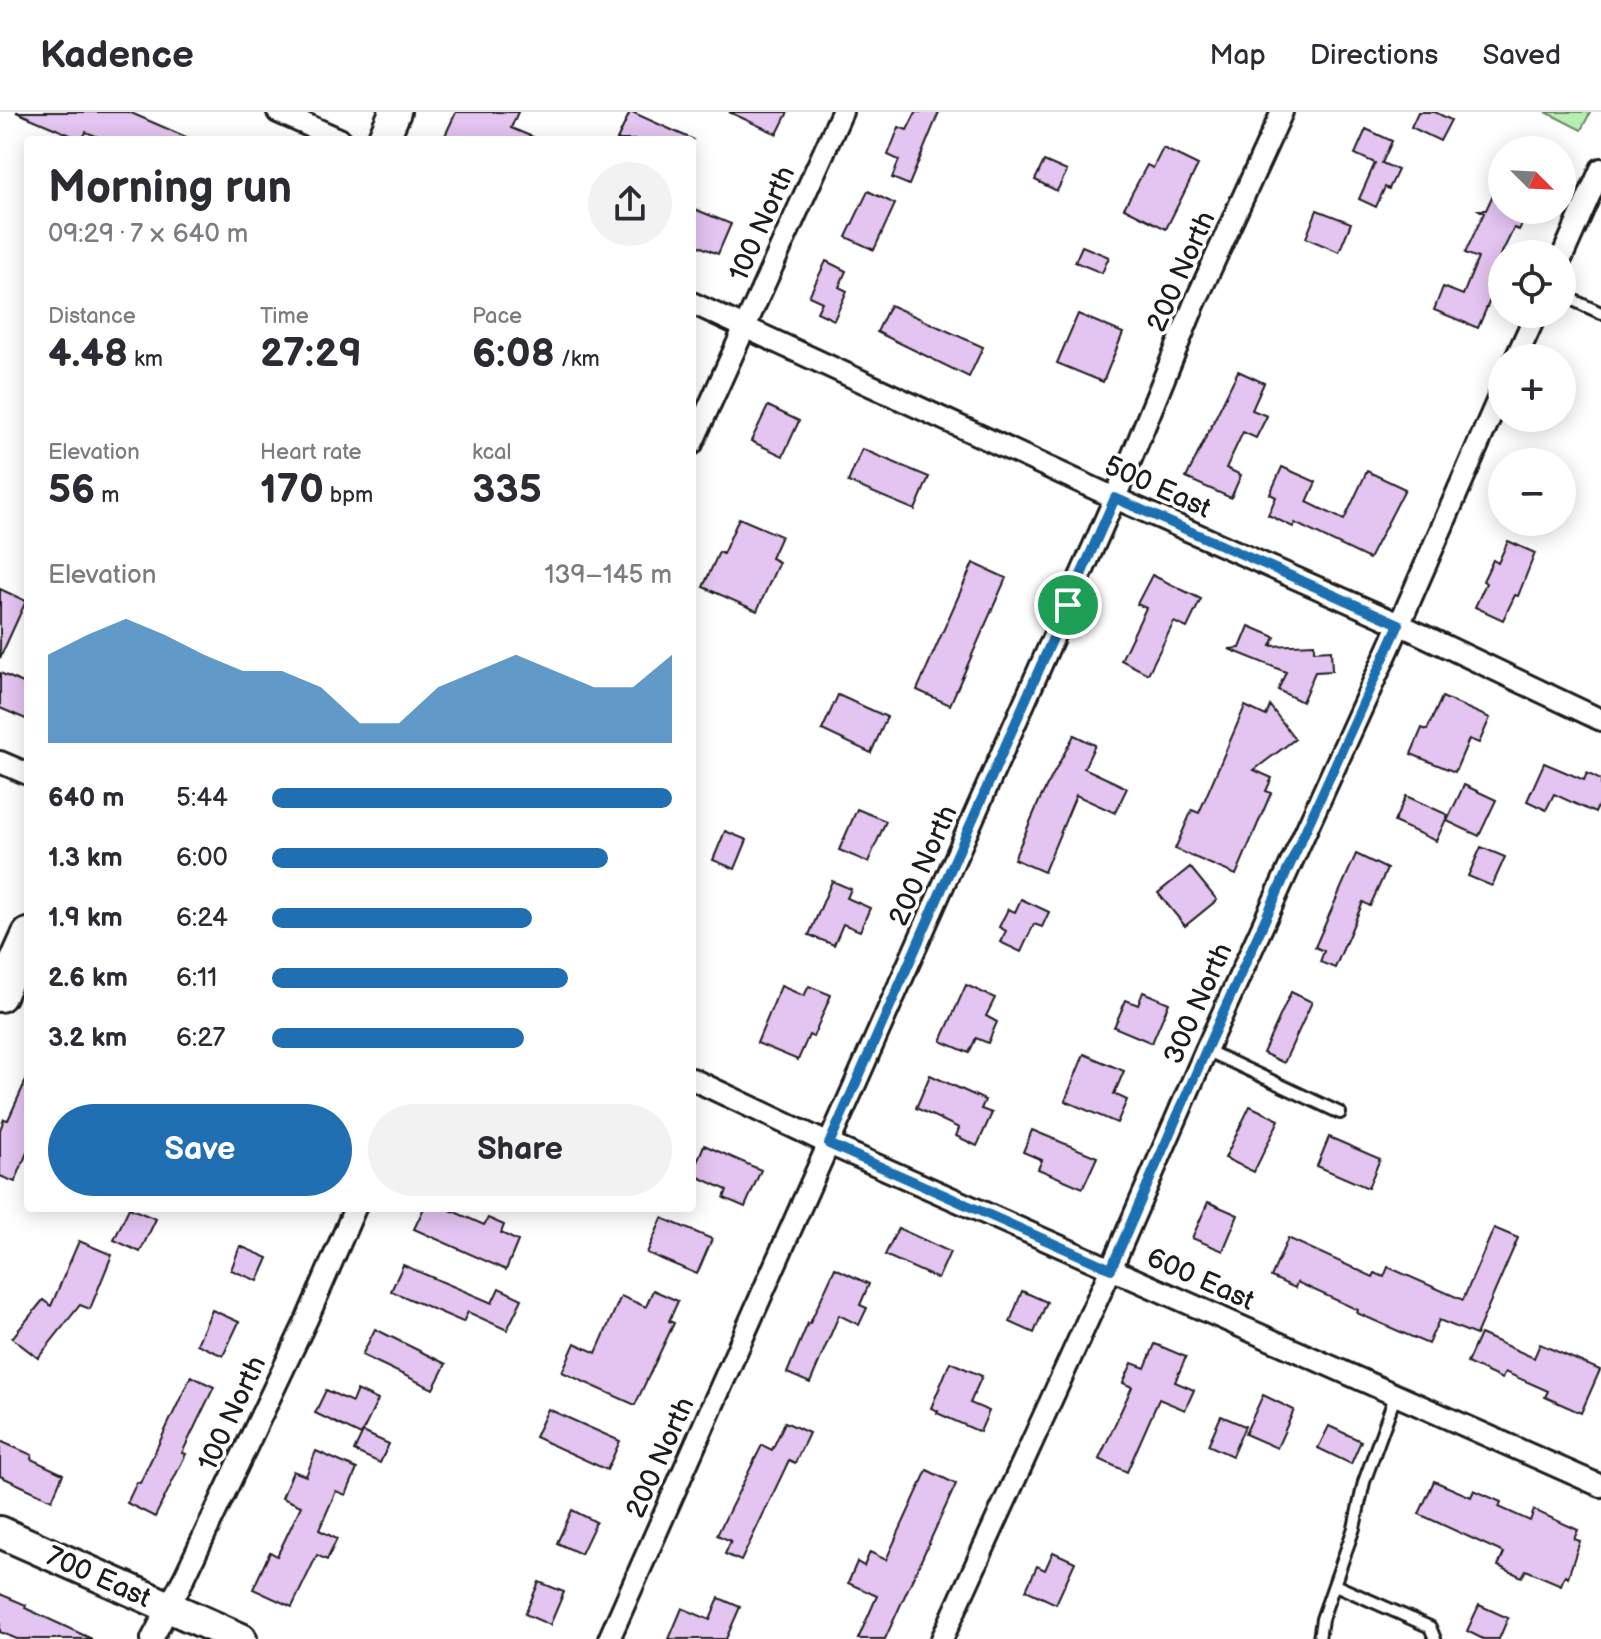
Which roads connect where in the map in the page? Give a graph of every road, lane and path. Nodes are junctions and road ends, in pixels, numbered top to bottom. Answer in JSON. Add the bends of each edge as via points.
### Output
{"nodes":[{"id":1,"x":278,"y":112,"type":"edge"},
{"id":2,"x":395,"y":112,"type":"edge"},
{"id":3,"x":842,"y":112,"type":"edge"},
{"id":4,"x":1282,"y":112,"type":"edge"},
{"id":5,"x":332,"y":136,"type":"edge"},
{"id":6,"x":385,"y":136,"type":"edge"},
{"id":7,"x":1601,"y":169,"type":"edge"},
{"id":8,"x":1570,"y":240,"type":"edge"},
{"id":9,"x":1576,"y":301,"type":"edge"},
{"id":10,"x":696,"y":305,"type":"edge"},
{"id":11,"x":1601,"y":313,"type":"edge"},
{"id":12,"x":745,"y":327,"type":"junction"},
{"id":13,"x":1488,"y":422,"type":"edge"},
{"id":14,"x":696,"y":435,"type":"edge"},
{"id":15,"x":1115,"y":498,"type":"junction"},
{"id":16,"x":1399,"y":624,"type":"junction"},
{"id":17,"x":1601,"y":720,"type":"edge"},
{"id":18,"x":0,"y":762,"type":"edge"},
{"id":19,"x":24,"y":772,"type":"edge"},
{"id":20,"x":24,"y":943,"type":"edge"},
{"id":21,"x":0,"y":996,"type":"edge"},
{"id":22,"x":1206,"y":1050,"type":"junction"},
{"id":23,"x":696,"y":1081,"type":"edge"},
{"id":24,"x":1340,"y":1113,"type":"dead end"},
{"id":25,"x":829,"y":1144,"type":"junction"},
{"id":26,"x":353,"y":1212,"type":"edge"},
{"id":27,"x":1111,"y":1269,"type":"junction"},
{"id":28,"x":1396,"y":1394,"type":"junction"},
{"id":29,"x":1601,"y":1486,"type":"edge"},
{"id":30,"x":0,"y":1532,"type":"edge"},
{"id":31,"x":1335,"y":1585,"type":"junction"},
{"id":32,"x":168,"y":1606,"type":"junction"},
{"id":33,"x":152,"y":1639,"type":"edge"},
{"id":34,"x":241,"y":1639,"type":"edge"},
{"id":35,"x":609,"y":1639,"type":"edge"},
{"id":36,"x":942,"y":1639,"type":"edge"},
{"id":37,"x":1319,"y":1639,"type":"edge"},
{"id":38,"x":1435,"y":1639,"type":"edge"}],
"edges":[{"from":1,"to":5,"type":"street"},
{"from":2,"to":6,"type":"street"},
{"from":3,"to":12,"type":"street","name":"100 North"},
{"from":4,"to":15,"type":"street","name":"200 North","via":[[1194,305]]},
{"from":7,"to":8,"type":"street"},
{"from":9,"to":11,"type":"lane"},
{"from":10,"to":12,"type":"street","name":"500 East"},
{"from":12,"to":14,"type":"street","name":"100 North"},
{"from":12,"to":15,"type":"street","name":"500 East"},
{"from":13,"to":16,"type":"street","name":"300 North"},
{"from":15,"to":16,"type":"street","name":"500 East"},
{"from":15,"to":25,"type":"street","name":"200 North"},
{"from":16,"to":17,"type":"street","name":"500 East"},
{"from":16,"to":22,"type":"street","name":"300 North"},
{"from":18,"to":19,"type":"street"},
{"from":20,"to":21,"type":"street"},
{"from":22,"to":24,"type":"lane"},
{"from":22,"to":27,"type":"street","name":"300 North"},
{"from":23,"to":25,"type":"street","name":"600 East"},
{"from":25,"to":27,"type":"street","name":"600 East"},
{"from":25,"to":35,"type":"street","name":"200 North"},
{"from":26,"to":32,"type":"street","name":"100 North"},
{"from":27,"to":28,"type":"street","name":"600 East"},
{"from":27,"to":36,"type":"street","name":"300 North"},
{"from":28,"to":29,"type":"street","name":"600 East"},
{"from":28,"to":31,"type":"lane"},
{"from":30,"to":32,"type":"street","name":"700 East"},
{"from":31,"to":37,"type":"lane"},
{"from":31,"to":38,"type":"lane","via":[[1430,1627]]},
{"from":32,"to":33,"type":"street","name":"100 North"},
{"from":32,"to":34,"type":"street","name":"700 East"}]}
